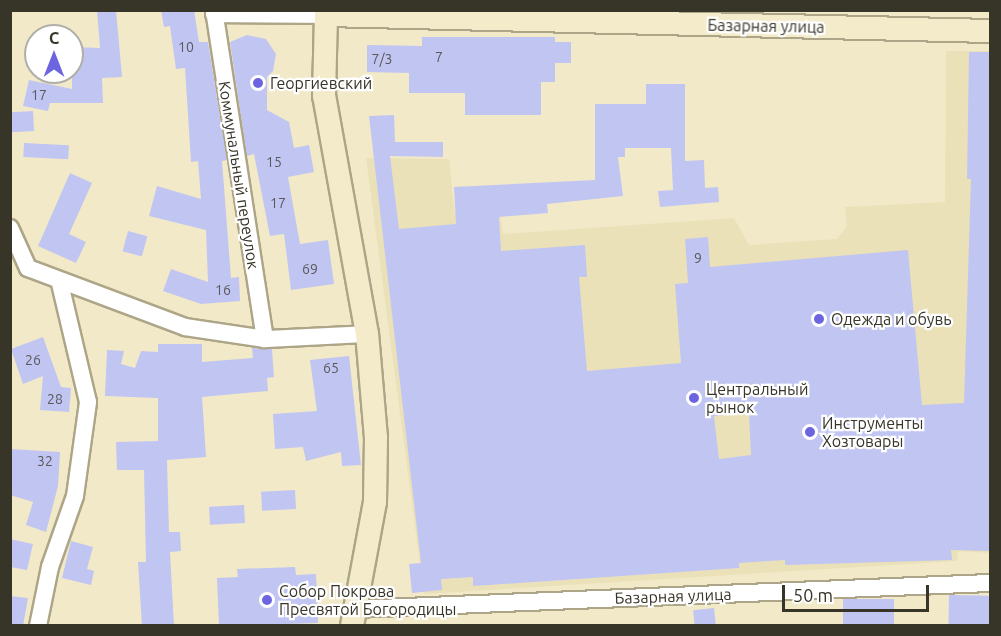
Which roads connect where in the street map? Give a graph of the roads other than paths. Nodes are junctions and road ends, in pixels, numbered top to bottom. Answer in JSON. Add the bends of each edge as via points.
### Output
{"nodes":[{"id":1,"x":214,"y":12,"type":"edge"},
{"id":2,"x":326,"y":15,"type":"junction"},
{"id":3,"x":820,"y":19,"type":"edge"},
{"id":4,"x":990,"y":31,"type":"edge"},
{"id":5,"x":10,"y":228,"type":"edge"},
{"id":6,"x":60,"y":284,"type":"junction"},
{"id":7,"x":367,"y":334,"type":"junction"},
{"id":8,"x":265,"y":339,"type":"junction"},
{"id":9,"x":990,"y":583,"type":"edge"},
{"id":10,"x":354,"y":617,"type":"edge"},
{"id":11,"x":38,"y":626,"type":"edge"}],
"edges":[{"from":1,"to":2,"type":"street","name":"Базарная улица"},
{"from":1,"to":8,"type":"street","name":"Коммунальный переулок"},
{"from":2,"to":3,"type":"main road","name":"Базарная улица"},
{"from":2,"to":7,"type":"main road","name":"Базарная улица","via":[[324,96]]},
{"from":3,"to":4,"type":"main road","name":"Базарная улица"},
{"from":5,"to":6,"type":"street","via":[[28,268]]},
{"from":6,"to":8,"type":"street","via":[[185,327]]},
{"from":6,"to":11,"type":"street","via":[[88,402],[75,496],[50,567]]},
{"from":7,"to":8,"type":"street"},
{"from":7,"to":10,"type":"main road","name":"Базарная улица","via":[[376,438],[375,502]]},
{"from":9,"to":10,"type":"street","name":"Базарная улица"}]}
